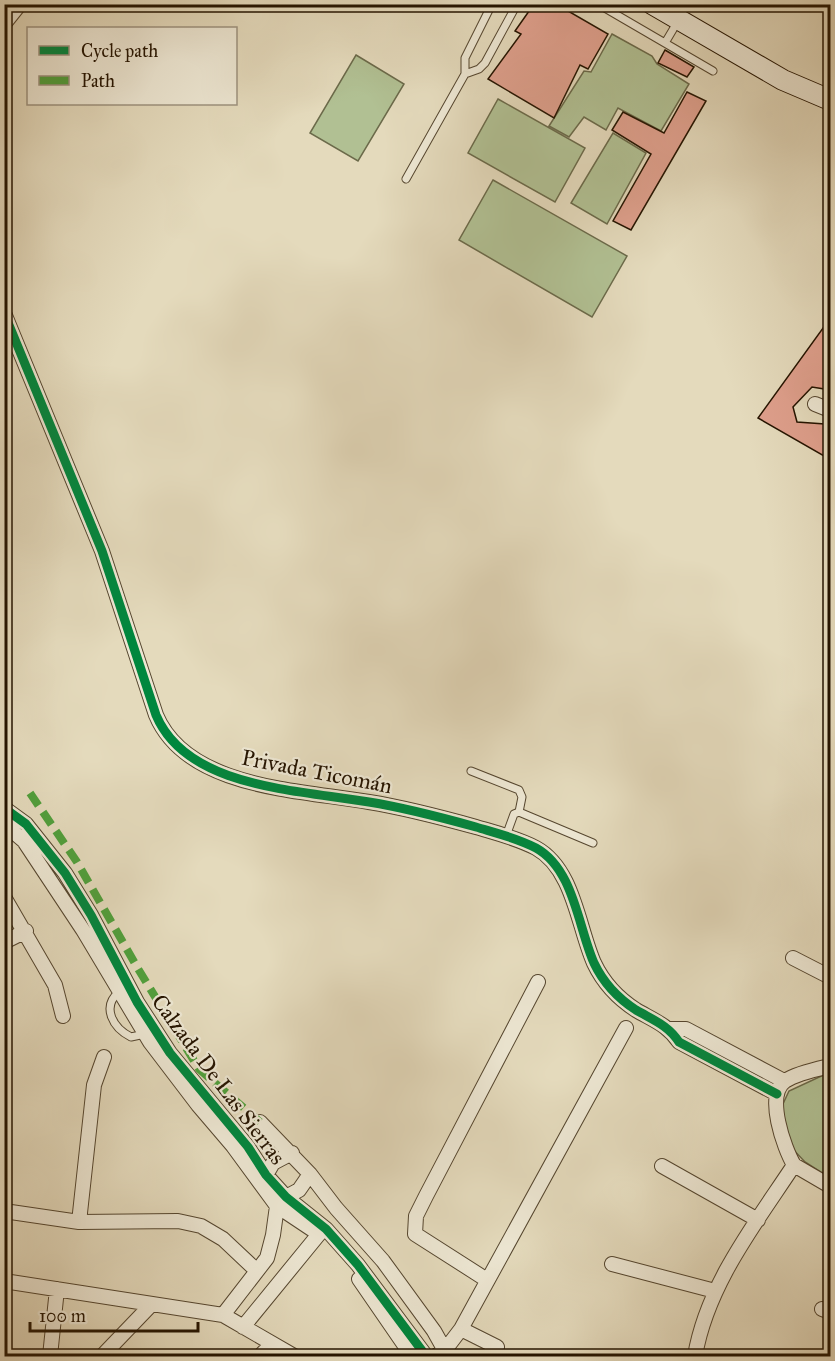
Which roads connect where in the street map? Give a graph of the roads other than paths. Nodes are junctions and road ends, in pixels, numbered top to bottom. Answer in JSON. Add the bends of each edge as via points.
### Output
{"nodes":[{"id":1,"x":20,"y":4,"type":"edge"},
{"id":2,"x":492,"y":4,"type":"edge"},
{"id":3,"x":517,"y":4,"type":"edge"},
{"id":4,"x":598,"y":4,"type":"edge"},
{"id":5,"x":652,"y":4,"type":"edge"},
{"id":6,"x":679,"y":19,"type":"junction"},
{"id":7,"x":4,"y":24,"type":"edge"},
{"id":8,"x":665,"y":43,"type":"junction"},
{"id":9,"x":713,"y":71,"type":"dead end"},
{"id":10,"x":465,"y":74,"type":"junction"},
{"id":11,"x":831,"y":100,"type":"edge"},
{"id":12,"x":406,"y":179,"type":"dead end"},
{"id":13,"x":4,"y":313,"type":"edge"},
{"id":14,"x":815,"y":404,"type":"dead end"},
{"id":15,"x":831,"y":410,"type":"edge"},
{"id":16,"x":471,"y":771,"type":"dead end"},
{"id":17,"x":4,"y":808,"type":"edge"},
{"id":18,"x":519,"y":812,"type":"junction"},
{"id":19,"x":4,"y":824,"type":"edge"},
{"id":20,"x":506,"y":836,"type":"junction"},
{"id":21,"x":593,"y":843,"type":"dead end"},
{"id":22,"x":4,"y":897,"type":"edge"},
{"id":23,"x":26,"y":931,"type":"junction"},
{"id":24,"x":4,"y":942,"type":"edge"},
{"id":25,"x":793,"y":958,"type":"dead end"},
{"id":26,"x":831,"y":976,"type":"edge"},
{"id":27,"x":538,"y":982,"type":"dead end"},
{"id":28,"x":119,"y":992,"type":"junction"},
{"id":29,"x":63,"y":1016,"type":"dead end"},
{"id":30,"x":626,"y":1028,"type":"dead end"},
{"id":31,"x":670,"y":1029,"type":"junction"},
{"id":32,"x":145,"y":1034,"type":"junction"},
{"id":33,"x":104,"y":1057,"type":"dead end"},
{"id":34,"x":831,"y":1066,"type":"edge"},
{"id":35,"x":784,"y":1081,"type":"junction"},
{"id":36,"x":777,"y":1094,"type":"junction"},
{"id":37,"x":260,"y":1122,"type":"dead end"},
{"id":38,"x":292,"y":1153,"type":"junction"},
{"id":39,"x":794,"y":1165,"type":"junction"},
{"id":40,"x":662,"y":1166,"type":"dead end"},
{"id":41,"x":310,"y":1174,"type":"junction"},
{"id":42,"x":266,"y":1175,"type":"junction"},
{"id":43,"x":831,"y":1186,"type":"edge"},
{"id":44,"x":281,"y":1201,"type":"junction"},
{"id":45,"x":336,"y":1208,"type":"junction"},
{"id":46,"x":4,"y":1211,"type":"edge"},
{"id":47,"x":758,"y":1220,"type":"junction"},
{"id":48,"x":79,"y":1222,"type":"junction"},
{"id":49,"x":320,"y":1230,"type":"junction"},
{"id":50,"x":267,"y":1258,"type":"junction"},
{"id":51,"x":612,"y":1264,"type":"dead end"},
{"id":52,"x":355,"y":1267,"type":"junction"},
{"id":53,"x":257,"y":1271,"type":"junction"},
{"id":54,"x":287,"y":1271,"type":"junction"},
{"id":55,"x":487,"y":1280,"type":"junction"},
{"id":56,"x":4,"y":1281,"type":"edge"},
{"id":57,"x":57,"y":1289,"type":"junction"},
{"id":58,"x":715,"y":1290,"type":"junction"},
{"id":59,"x":150,"y":1306,"type":"junction"},
{"id":60,"x":223,"y":1315,"type":"junction"},
{"id":61,"x":243,"y":1327,"type":"junction"},
{"id":62,"x":461,"y":1329,"type":"junction"},
{"id":63,"x":401,"y":1341,"type":"junction"},
{"id":64,"x":272,"y":1345,"type":"junction"},
{"id":65,"x":497,"y":1347,"type":"dead end"},
{"id":66,"x":443,"y":1354,"type":"edge"},
{"id":67,"x":50,"y":1356,"type":"edge"},
{"id":68,"x":102,"y":1356,"type":"edge"},
{"id":69,"x":260,"y":1356,"type":"edge"},
{"id":70,"x":294,"y":1356,"type":"edge"},
{"id":71,"x":412,"y":1356,"type":"edge"},
{"id":72,"x":425,"y":1356,"type":"edge"},
{"id":73,"x":695,"y":1356,"type":"edge"}],
"edges":[{"from":1,"to":7,"type":"street"},
{"from":2,"to":10,"type":"lane","via":[[465,58]]},
{"from":3,"to":10,"type":"lane","via":[[485,63]]},
{"from":4,"to":8,"type":"lane"},
{"from":5,"to":6,"type":"street"},
{"from":6,"to":8,"type":"lane"},
{"from":6,"to":11,"type":"street","via":[[783,80]]},
{"from":8,"to":9,"type":"lane"},
{"from":10,"to":12,"type":"lane"},
{"from":13,"to":20,"type":"street","name":"Privada Ticomán","via":[[102,550],[156,715],[180,751],[220,771],[270,787],[416,810]]},
{"from":14,"to":15,"type":"street"},
{"from":16,"to":18,"type":"lane","via":[[519,790]]},
{"from":17,"to":42,"type":"street","name":"Calzada De Las Sierras","via":[[26,824],[65,873],[170,1053],[248,1147]]},
{"from":18,"to":20,"type":"lane","via":[[514,814]]},
{"from":18,"to":21,"type":"lane"},
{"from":19,"to":28,"type":"street","name":"Calzada De Las Sierras","via":[[24,841]]},
{"from":20,"to":31,"type":"street","name":"Privada Ticomán","via":[[551,858],[595,963],[613,992]]},
{"from":22,"to":23,"type":"street"},
{"from":23,"to":24,"type":"street"},
{"from":23,"to":29,"type":"street","via":[[55,985]]},
{"from":25,"to":26,"type":"street"},
{"from":27,"to":55,"type":"street","via":[[426,1196],[414,1227],[415,1234]]},
{"from":28,"to":32,"type":"street","name":"Calzada De Las Sierras"},
{"from":28,"to":32,"type":"lane","via":[[111,999],[109,1009],[116,1026],[131,1037]]},
{"from":30,"to":55,"type":"street"},
{"from":31,"to":35,"type":"street","via":[[686,1029]]},
{"from":31,"to":36,"type":"street","via":[[679,1042]]},
{"from":32,"to":44,"type":"street","name":"Calzada De Las Sierras"},
{"from":33,"to":48,"type":"street","via":[[94,1085]]},
{"from":34,"to":35,"type":"street"},
{"from":35,"to":36,"type":"street"},
{"from":36,"to":39,"type":"street","via":[[783,1141]]},
{"from":37,"to":38,"type":"street","name":"Calzada De Las Sierras"},
{"from":38,"to":41,"type":"street","name":"Calzada De Las Sierras"},
{"from":38,"to":42,"type":"street","via":[[273,1163]]},
{"from":39,"to":43,"type":"street"},
{"from":39,"to":47,"type":"street"},
{"from":40,"to":47,"type":"street"},
{"from":41,"to":44,"type":"street","via":[[299,1190]]},
{"from":41,"to":45,"type":"street","name":"Calzada De Las Sierras"},
{"from":42,"to":44,"type":"street","name":"Calzada De Las Sierras"},
{"from":44,"to":49,"type":"street","name":"Calzada De Las Sierras"},
{"from":44,"to":50,"type":"street"},
{"from":45,"to":49,"type":"street"},
{"from":45,"to":66,"type":"street","name":"Calzada De Las Sierras","via":[[383,1261],[434,1331]]},
{"from":46,"to":48,"type":"street"},
{"from":47,"to":58,"type":"street"},
{"from":48,"to":53,"type":"street","via":[[178,1221],[201,1226],[223,1239]]},
{"from":49,"to":52,"type":"street","name":"Calzada De Las Sierras"},
{"from":49,"to":54,"type":"street"},
{"from":50,"to":53,"type":"street"},
{"from":50,"to":54,"type":"street"},
{"from":51,"to":58,"type":"street"},
{"from":52,"to":63,"type":"street","name":"Calzada De Las Sierras"},
{"from":52,"to":72,"type":"street","name":"Calzada De Las Sierras"},
{"from":53,"to":60,"type":"street"},
{"from":54,"to":61,"type":"street"},
{"from":55,"to":62,"type":"street"},
{"from":56,"to":57,"type":"street"},
{"from":57,"to":59,"type":"street"},
{"from":57,"to":67,"type":"street"},
{"from":58,"to":73,"type":"street"},
{"from":59,"to":60,"type":"street"},
{"from":59,"to":68,"type":"street"},
{"from":60,"to":61,"type":"street"},
{"from":61,"to":64,"type":"street"},
{"from":62,"to":65,"type":"street"},
{"from":62,"to":66,"type":"street"},
{"from":63,"to":71,"type":"street","name":"Calzada De Las Sierras"},
{"from":63,"to":72,"type":"street"},
{"from":64,"to":69,"type":"street"},
{"from":64,"to":70,"type":"street"}]}
